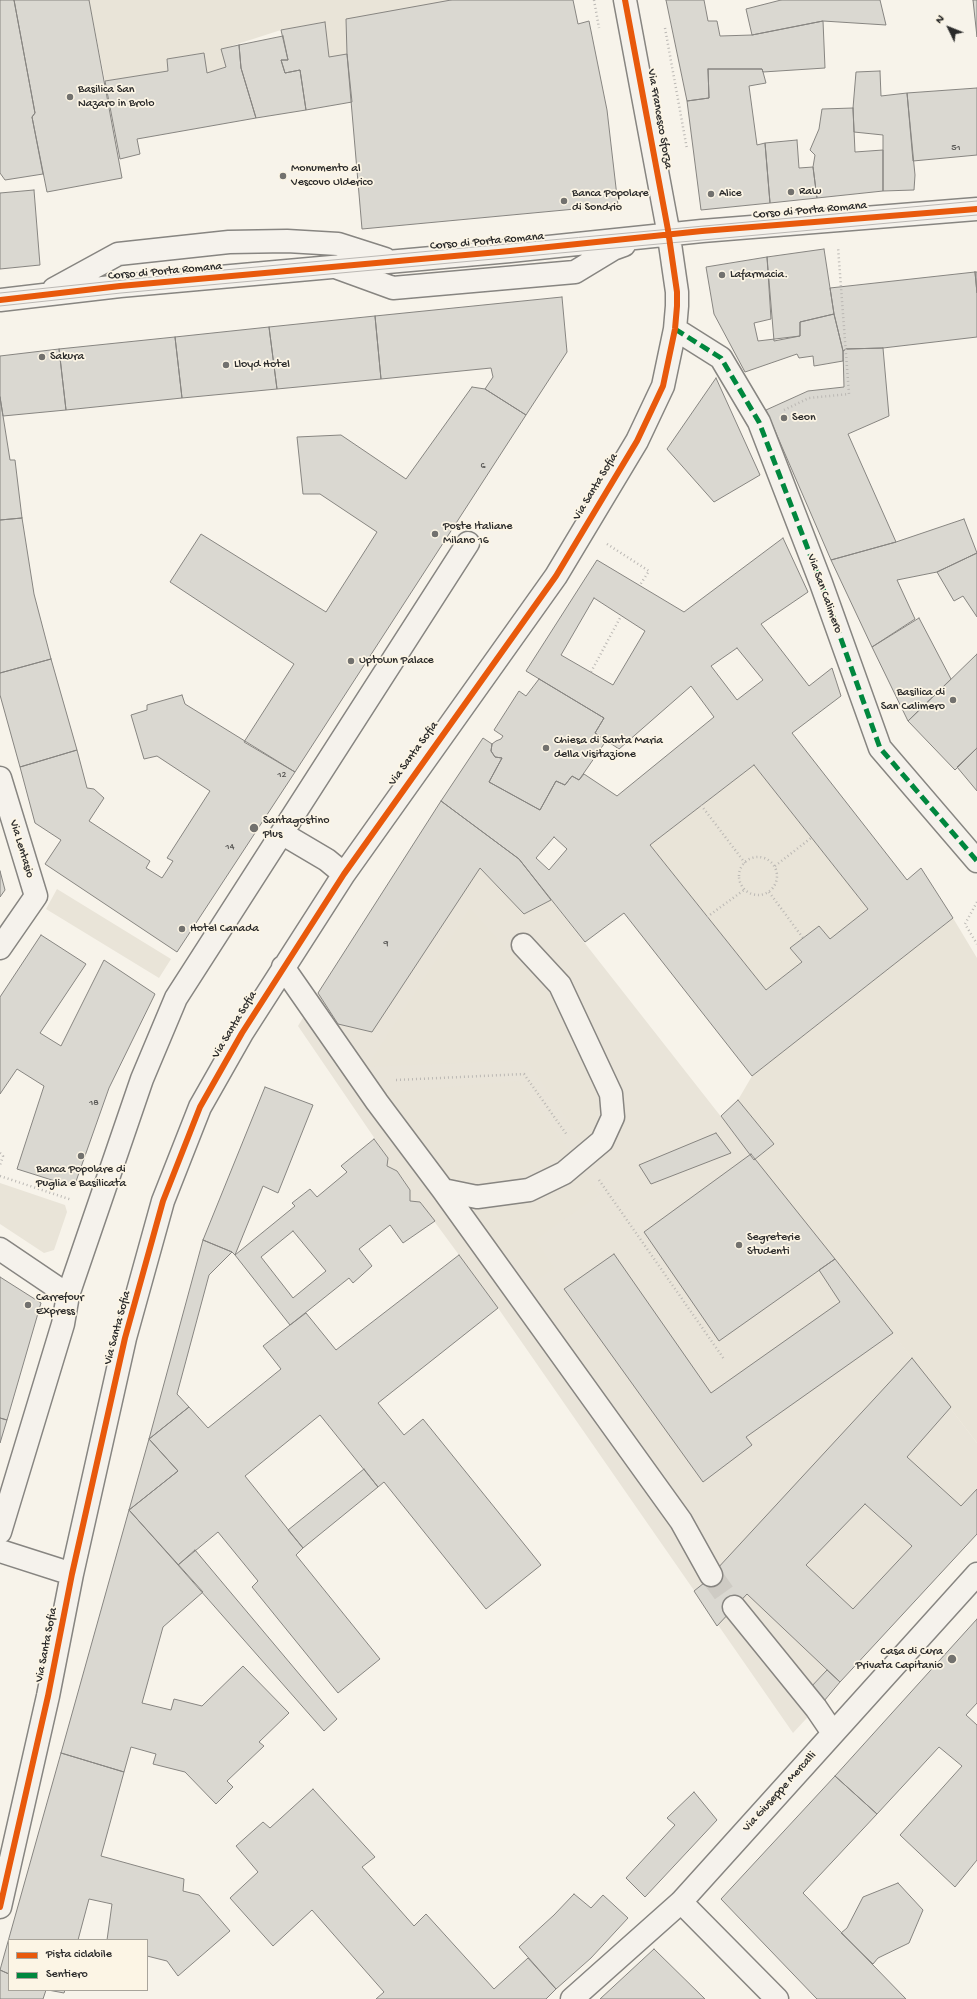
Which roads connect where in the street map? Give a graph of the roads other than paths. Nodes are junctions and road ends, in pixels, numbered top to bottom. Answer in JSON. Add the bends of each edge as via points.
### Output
{"nodes":[{"id":1,"x":625,"y":0,"type":"edge"},
{"id":2,"x":977,"y":209,"type":"edge"},
{"id":3,"x":663,"y":238,"type":"junction"},
{"id":4,"x":393,"y":262,"type":"junction"},
{"id":5,"x":335,"y":267,"type":"junction"},
{"id":6,"x":39,"y":295,"type":"junction"},
{"id":7,"x":0,"y":300,"type":"edge"},
{"id":8,"x":675,"y":329,"type":"junction"},
{"id":9,"x":468,"y":543,"type":"dead end"},
{"id":10,"x":0,"y":778,"type":"edge"},
{"id":11,"x":283,"y":834,"type":"junction"},
{"id":12,"x":977,"y":861,"type":"edge"},
{"id":13,"x":344,"y":874,"type":"junction"},
{"id":14,"x":524,"y":945,"type":"dead end"},
{"id":15,"x":0,"y":948,"type":"edge"},
{"id":16,"x":283,"y":966,"type":"junction"},
{"id":17,"x":443,"y":1190,"type":"junction"},
{"id":18,"x":0,"y":1248,"type":"edge"},
{"id":19,"x":68,"y":1295,"type":"junction"},
{"id":20,"x":0,"y":1532,"type":"edge"},
{"id":21,"x":0,"y":1551,"type":"edge"},
{"id":22,"x":72,"y":1574,"type":"junction"},
{"id":23,"x":977,"y":1574,"type":"edge"},
{"id":24,"x":711,"y":1575,"type":"tunnel mouth"},
{"id":25,"x":734,"y":1607,"type":"tunnel mouth"},
{"id":26,"x":833,"y":1733,"type":"junction"},
{"id":27,"x":681,"y":1902,"type":"junction"},
{"id":28,"x":0,"y":1908,"type":"edge"},
{"id":29,"x":572,"y":1999,"type":"edge"},
{"id":30,"x":777,"y":1999,"type":"edge"}],
"edges":[{"from":1,"to":3,"type":"street","name":"Via Francesco Sforza","via":[[645,99]]},
{"from":2,"to":3,"type":"street","name":"Corso di Porta Romana"},
{"from":3,"to":4,"type":"street","name":"Corso di Porta Romana"},
{"from":3,"to":5,"type":"street","name":"Corso di Porta Romana","via":[[614,249],[575,272],[393,288]]},
{"from":3,"to":8,"type":"street","name":"Via Santa Sofia","via":[[678,306]]},
{"from":4,"to":5,"type":"street","name":"Corso di Porta Romana"},
{"from":4,"to":6,"type":"street","name":"Corso di Porta Romana","via":[[338,244],[287,241],[229,242],[118,254],[63,286]]},
{"from":5,"to":6,"type":"street","name":"Corso di Porta Romana"},
{"from":6,"to":7,"type":"street","name":"Corso di Porta Romana"},
{"from":8,"to":12,"type":"street","name":"Via San Calimero","via":[[721,358],[759,422],[821,582],[880,748]]},
{"from":8,"to":13,"type":"street","name":"Via Santa Sofia","via":[[663,386],[637,441],[556,576]]},
{"from":9,"to":11,"type":"street"},
{"from":10,"to":15,"type":"street","name":"Via Lentasio","via":[[36,896]]},
{"from":11,"to":13,"type":"street","via":[[327,860]]},
{"from":11,"to":19,"type":"street","via":[[176,998],[142,1079]]},
{"from":13,"to":16,"type":"street","name":"Via Santa Sofia"},
{"from":14,"to":17,"type":"street","via":[[560,985],[611,1094],[612,1117],[602,1141],[564,1173],[529,1190],[477,1197]]},
{"from":16,"to":17,"type":"street","via":[[377,1102]]},
{"from":16,"to":22,"type":"street","name":"Via Santa Sofia","via":[[200,1107],[164,1201],[125,1338]]},
{"from":17,"to":24,"type":"street","via":[[681,1521]]},
{"from":18,"to":19,"type":"street"},
{"from":19,"to":20,"type":"street","via":[[63,1324]]},
{"from":21,"to":22,"type":"street"},
{"from":22,"to":28,"type":"street","name":"Via Santa Sofia","via":[[52,1680]]},
{"from":23,"to":26,"type":"street","name":"Via Giuseppe Mercalli"},
{"from":25,"to":26,"type":"street","via":[[816,1708]]},
{"from":26,"to":27,"type":"street","name":"Via Giuseppe Mercalli"},
{"from":27,"to":29,"type":"street","name":"Via Giuseppe Mercalli"},
{"from":27,"to":30,"type":"street"}]}
